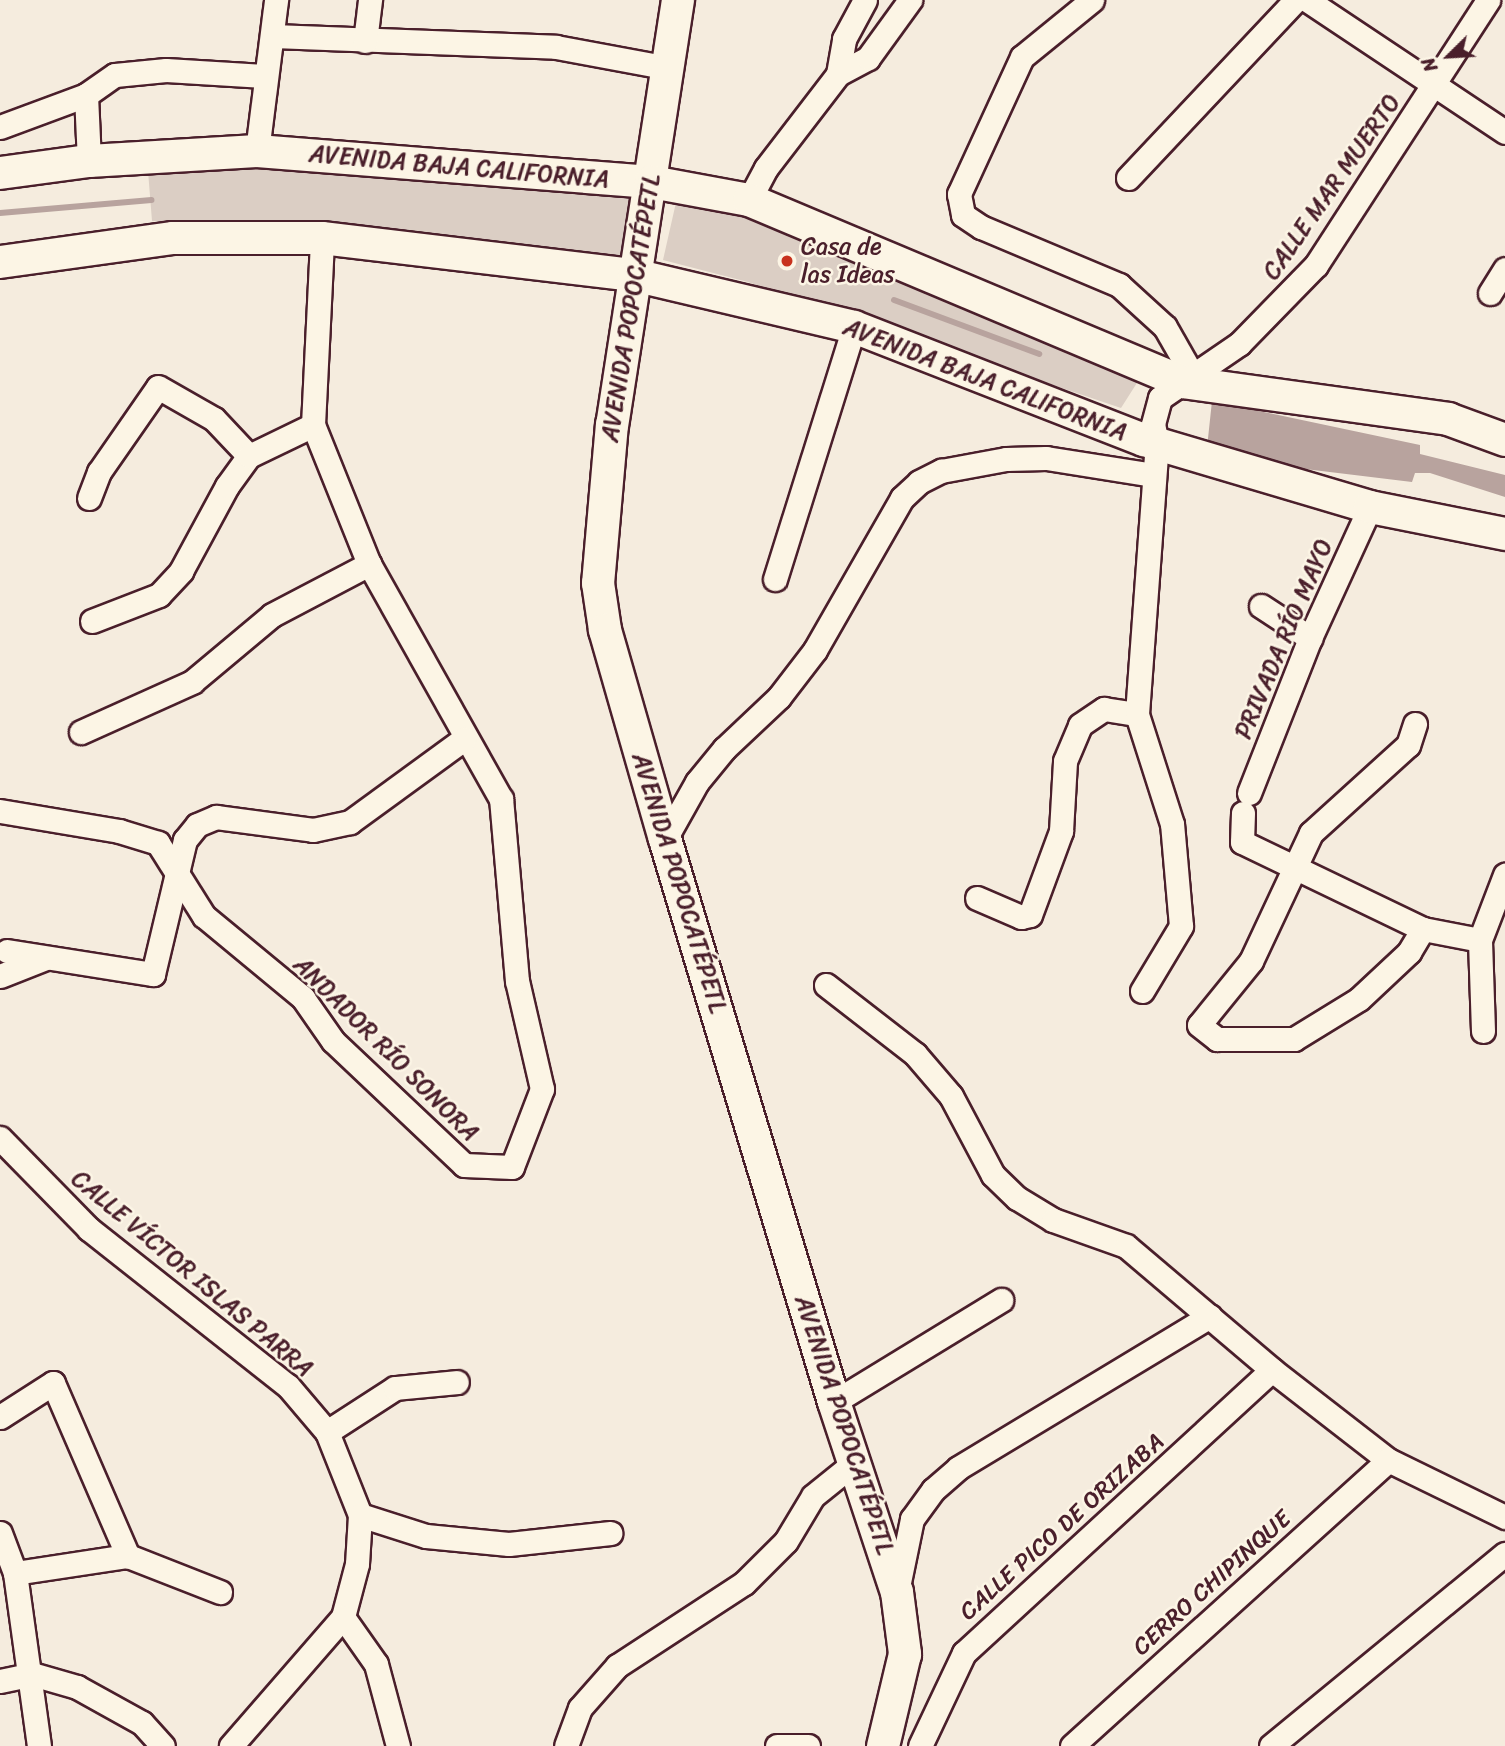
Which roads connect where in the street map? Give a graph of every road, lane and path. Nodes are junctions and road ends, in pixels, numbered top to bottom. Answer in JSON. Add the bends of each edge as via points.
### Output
{"nodes":[{"id":1,"x":276,"y":0,"type":"edge"},
{"id":2,"x":370,"y":0,"type":"edge"},
{"id":3,"x":678,"y":0,"type":"edge"},
{"id":4,"x":865,"y":0,"type":"edge"},
{"id":5,"x":910,"y":0,"type":"edge"},
{"id":6,"x":1092,"y":0,"type":"edge"},
{"id":7,"x":1296,"y":0,"type":"edge"},
{"id":8,"x":1307,"y":0,"type":"edge"},
{"id":9,"x":1488,"y":0,"type":"edge"},
{"id":10,"x":273,"y":36,"type":"junction"},
{"id":11,"x":365,"y":41,"type":"junction"},
{"id":12,"x":669,"y":68,"type":"junction"},
{"id":13,"x":838,"y":74,"type":"junction"},
{"id":14,"x":264,"y":76,"type":"junction"},
{"id":15,"x":1434,"y":86,"type":"junction"},
{"id":16,"x":86,"y":94,"type":"junction"},
{"id":17,"x":0,"y":127,"type":"edge"},
{"id":18,"x":1505,"y":132,"type":"edge"},
{"id":19,"x":257,"y":151,"type":"junction"},
{"id":20,"x":89,"y":161,"type":"junction"},
{"id":21,"x":0,"y":173,"type":"edge"},
{"id":22,"x":1128,"y":177,"type":"dead end"},
{"id":23,"x":651,"y":182,"type":"junction"},
{"id":24,"x":749,"y":200,"type":"junction"},
{"id":25,"x":321,"y":237,"type":"junction"},
{"id":26,"x":0,"y":261,"type":"edge"},
{"id":27,"x":1505,"y":269,"type":"edge"},
{"id":28,"x":634,"y":275,"type":"junction"},
{"id":29,"x":1490,"y":293,"type":"dead end"},
{"id":30,"x":854,"y":327,"type":"junction"},
{"id":31,"x":1188,"y":379,"type":"junction"},
{"id":32,"x":313,"y":425,"type":"junction"},
{"id":33,"x":1505,"y":440,"type":"edge"},
{"id":34,"x":1157,"y":444,"type":"junction"},
{"id":35,"x":250,"y":456,"type":"junction"},
{"id":36,"x":1153,"y":475,"type":"junction"},
{"id":37,"x":89,"y":498,"type":"dead end"},
{"id":38,"x":1370,"y":507,"type":"junction"},
{"id":39,"x":1505,"y":534,"type":"edge"},
{"id":40,"x":369,"y":564,"type":"junction"},
{"id":41,"x":775,"y":579,"type":"dead end"},
{"id":42,"x":1261,"y":606,"type":"dead end"},
{"id":43,"x":92,"y":621,"type":"dead end"},
{"id":44,"x":1310,"y":638,"type":"junction"},
{"id":45,"x":1137,"y":714,"type":"junction"},
{"id":46,"x":1415,"y":724,"type":"dead end"},
{"id":47,"x":81,"y":732,"type":"dead end"},
{"id":48,"x":464,"y":739,"type":"junction"},
{"id":49,"x":0,"y":811,"type":"edge"},
{"id":50,"x":665,"y":839,"type":"junction"},
{"id":51,"x":1296,"y":870,"type":"junction"},
{"id":52,"x":1505,"y":875,"type":"edge"},
{"id":53,"x":177,"y":878,"type":"junction"},
{"id":54,"x":977,"y":898,"type":"dead end"},
{"id":55,"x":1423,"y":929,"type":"junction"},
{"id":56,"x":1480,"y":940,"type":"junction"},
{"id":57,"x":7,"y":951,"type":"dead end"},
{"id":58,"x":48,"y":958,"type":"junction"},
{"id":59,"x":0,"y":976,"type":"edge"},
{"id":60,"x":826,"y":985,"type":"dead end"},
{"id":61,"x":1142,"y":991,"type":"dead end"},
{"id":62,"x":1483,"y":1031,"type":"dead end"},
{"id":63,"x":0,"y":1138,"type":"edge"},
{"id":64,"x":1001,"y":1300,"type":"dead end"},
{"id":65,"x":1210,"y":1316,"type":"junction"},
{"id":66,"x":1272,"y":1370,"type":"junction"},
{"id":67,"x":457,"y":1382,"type":"dead end"},
{"id":68,"x":834,"y":1402,"type":"junction"},
{"id":69,"x":0,"y":1417,"type":"edge"},
{"id":70,"x":327,"y":1433,"type":"junction"},
{"id":71,"x":1388,"y":1460,"type":"junction"},
{"id":72,"x":853,"y":1463,"type":"junction"},
{"id":73,"x":360,"y":1515,"type":"junction"},
{"id":74,"x":1505,"y":1517,"type":"edge"},
{"id":75,"x":0,"y":1533,"type":"edge"},
{"id":76,"x":610,"y":1533,"type":"dead end"},
{"id":77,"x":1505,"y":1554,"type":"edge"},
{"id":78,"x":128,"y":1556,"type":"junction"},
{"id":79,"x":15,"y":1573,"type":"junction"},
{"id":80,"x":220,"y":1592,"type":"dead end"},
{"id":81,"x":898,"y":1592,"type":"junction"},
{"id":82,"x":343,"y":1617,"type":"junction"},
{"id":83,"x":32,"y":1674,"type":"junction"},
{"id":84,"x":0,"y":1681,"type":"edge"},
{"id":85,"x":39,"y":1746,"type":"edge"},
{"id":86,"x":163,"y":1746,"type":"edge"},
{"id":87,"x":231,"y":1746,"type":"edge"},
{"id":88,"x":397,"y":1746,"type":"edge"},
{"id":89,"x":566,"y":1746,"type":"edge"},
{"id":90,"x":777,"y":1746,"type":"edge"},
{"id":91,"x":808,"y":1746,"type":"edge"},
{"id":92,"x":883,"y":1746,"type":"edge"},
{"id":93,"x":920,"y":1746,"type":"edge"},
{"id":94,"x":1072,"y":1746,"type":"edge"},
{"id":95,"x":1271,"y":1746,"type":"edge"}],
"edges":[{"from":1,"to":10,"type":"street"},
{"from":2,"to":11,"type":"street"},
{"from":3,"to":12,"type":"main road","name":"AVENIDA POPOCATÉPETL"},
{"from":4,"to":13,"type":"street","via":[[844,39]]},
{"from":5,"to":13,"type":"street","via":[[868,58]]},
{"from":6,"to":31,"type":"street","via":[[1022,57],[959,194],[962,215],[1119,285],[1165,327]]},
{"from":7,"to":22,"type":"street"},
{"from":8,"to":15,"type":"street"},
{"from":9,"to":15,"type":"street","name":"CALLE MAR MUERTO"},
{"from":10,"to":11,"type":"street"},
{"from":10,"to":14,"type":"street"},
{"from":11,"to":12,"type":"street","via":[[556,47]]},
{"from":12,"to":23,"type":"main road","name":"AVENIDA POPOCATÉPETL"},
{"from":13,"to":24,"type":"street","via":[[766,167]]},
{"from":14,"to":16,"type":"street","via":[[166,70],[115,75]]},
{"from":14,"to":19,"type":"street"},
{"from":15,"to":18,"type":"street"},
{"from":15,"to":31,"type":"street","name":"CALLE MAR MUERTO","via":[[1316,265],[1239,344]]},
{"from":16,"to":17,"type":"street"},
{"from":16,"to":20,"type":"street"},
{"from":19,"to":20,"type":"main road","name":"AVENIDA BAJA CALIFORNIA"},
{"from":19,"to":23,"type":"main road","name":"AVENIDA BAJA CALIFORNIA"},
{"from":20,"to":21,"type":"main road","name":"AVENIDA BAJA CALIFORNIA"},
{"from":23,"to":24,"type":"main road","name":"AVENIDA BAJA CALIFORNIA"},
{"from":23,"to":28,"type":"main road","name":"AVENIDA POPOCATÉPETL"},
{"from":24,"to":31,"type":"main road","name":"AVENIDA BAJA CALIFORNIA"},
{"from":25,"to":26,"type":"main road","name":"AVENIDA BAJA CALIFORNIA","via":[[173,238]]},
{"from":25,"to":28,"type":"main road","name":"AVENIDA BAJA CALIFORNIA"},
{"from":25,"to":32,"type":"street"},
{"from":27,"to":29,"type":"street"},
{"from":28,"to":30,"type":"main road","name":"AVENIDA BAJA CALIFORNIA"},
{"from":28,"to":50,"type":"main road","name":"AVENIDA POPOCATÉPETL","via":[[612,424],[598,583],[611,651]]},
{"from":30,"to":34,"type":"main road","name":"AVENIDA BAJA CALIFORNIA"},
{"from":30,"to":41,"type":"street"},
{"from":31,"to":33,"type":"main road","name":"AVENIDA BAJA CALIFORNIA","via":[[1448,419]]},
{"from":31,"to":34,"type":"street","name":"CALLE MAR MUERTO","via":[[1160,398],[1153,424]]},
{"from":32,"to":35,"type":"street"},
{"from":32,"to":40,"type":"street"},
{"from":34,"to":36,"type":"street","name":"CALLE MAR MUERTO"},
{"from":34,"to":38,"type":"main road","name":"AVENIDA BAJA CALIFORNIA"},
{"from":35,"to":37,"type":"street","via":[[214,419],[158,387],[99,472]]},
{"from":35,"to":43,"type":"street","via":[[227,486],[181,571],[159,594]]},
{"from":36,"to":45,"type":"street","name":"CALLE MAR MUERTO"},
{"from":36,"to":50,"type":"street","via":[[1046,458],[1006,459],[941,471],[919,482],[902,498],[815,650],[779,697],[697,782]]},
{"from":38,"to":39,"type":"main road","name":"AVENIDA BAJA CALIFORNIA"},
{"from":38,"to":44,"type":"street","name":"PRIVADA RÍO MAYO"},
{"from":40,"to":47,"type":"street","via":[[272,615],[192,682]]},
{"from":40,"to":48,"type":"street"},
{"from":42,"to":44,"type":"street"},
{"from":44,"to":51,"type":"street","name":"PRIVADA RÍO MAYO","via":[[1249,794],[1242,842]]},
{"from":45,"to":54,"type":"street","via":[[1104,709],[1080,725],[1065,761],[1061,831],[1030,915],[1021,917]]},
{"from":45,"to":61,"type":"street","via":[[1172,824],[1182,896],[1181,926]]},
{"from":46,"to":51,"type":"street","via":[[1408,745],[1311,834]]},
{"from":48,"to":53,"type":"street","via":[[350,822],[313,830],[216,817],[197,825],[185,840]]},
{"from":48,"to":53,"type":"street","name":"ANDADOR RÍO SONORA","via":[[502,799],[517,981],[542,1088],[512,1167],[464,1165],[333,1041],[303,998],[204,916]]},
{"from":49,"to":53,"type":"street","name":"ANDADOR RÍO SONORA","via":[[119,831],[158,843]]},
{"from":50,"to":68,"type":"main road","name":"AVENIDA POPOCATÉPETL"},
{"from":51,"to":55,"type":"street","name":"PRIVADA RÍO MAYO"},
{"from":51,"to":55,"type":"street","via":[[1251,961],[1199,1025],[1217,1039],[1294,1040],[1359,999],[1409,952]]},
{"from":52,"to":56,"type":"street"},
{"from":53,"to":58,"type":"street","via":[[153,974]]},
{"from":55,"to":56,"type":"street","name":"PRIVADA RÍO MAYO"},
{"from":56,"to":62,"type":"street"},
{"from":57,"to":58,"type":"street"},
{"from":58,"to":59,"type":"street"},
{"from":60,"to":65,"type":"street","via":[[915,1054],[951,1096],[993,1175],[1017,1198],[1053,1220],[1126,1246]]},
{"from":63,"to":70,"type":"street","name":"CALLE VÍCTOR ISLAS PARRA","via":[[89,1229],[288,1386]]},
{"from":64,"to":68,"type":"street"},
{"from":65,"to":66,"type":"street"},
{"from":65,"to":81,"type":"street","via":[[958,1468],[933,1490],[912,1519]]},
{"from":66,"to":71,"type":"street"},
{"from":66,"to":93,"type":"street","name":"CALLE PICO DE ORIZABA","via":[[964,1653]]},
{"from":67,"to":70,"type":"street","via":[[395,1388]]},
{"from":68,"to":72,"type":"main road","name":"AVENIDA POPOCATÉPETL"},
{"from":69,"to":78,"type":"street","via":[[53,1383]]},
{"from":70,"to":73,"type":"street","name":"CALLE VÍCTOR ISLAS PARRA"},
{"from":71,"to":74,"type":"street"},
{"from":71,"to":94,"type":"street","name":"CERRO CHIPINQUE"},
{"from":72,"to":81,"type":"main road","name":"AVENIDA POPOCATÉPETL"},
{"from":72,"to":89,"type":"street","via":[[813,1496],[786,1541],[744,1583],[617,1666],[580,1709]]},
{"from":73,"to":76,"type":"street","via":[[426,1536],[509,1544]]},
{"from":73,"to":82,"type":"street","name":"CALLE VÍCTOR ISLAS PARRA","via":[[357,1564]]},
{"from":75,"to":79,"type":"street"},
{"from":77,"to":95,"type":"street"},
{"from":78,"to":79,"type":"street"},
{"from":78,"to":80,"type":"street"},
{"from":79,"to":83,"type":"street"},
{"from":81,"to":92,"type":"main road","name":"AVENIDA POPOCATÉPETL","via":[[905,1654]]},
{"from":82,"to":87,"type":"street","name":"CALLE VÍCTOR ISLAS PARRA"},
{"from":82,"to":88,"type":"street","via":[[376,1664]]},
{"from":83,"to":84,"type":"street"},
{"from":83,"to":85,"type":"street"},
{"from":83,"to":86,"type":"street","via":[[77,1687],[142,1723]]},
{"from":90,"to":91,"type":"street"}]}
